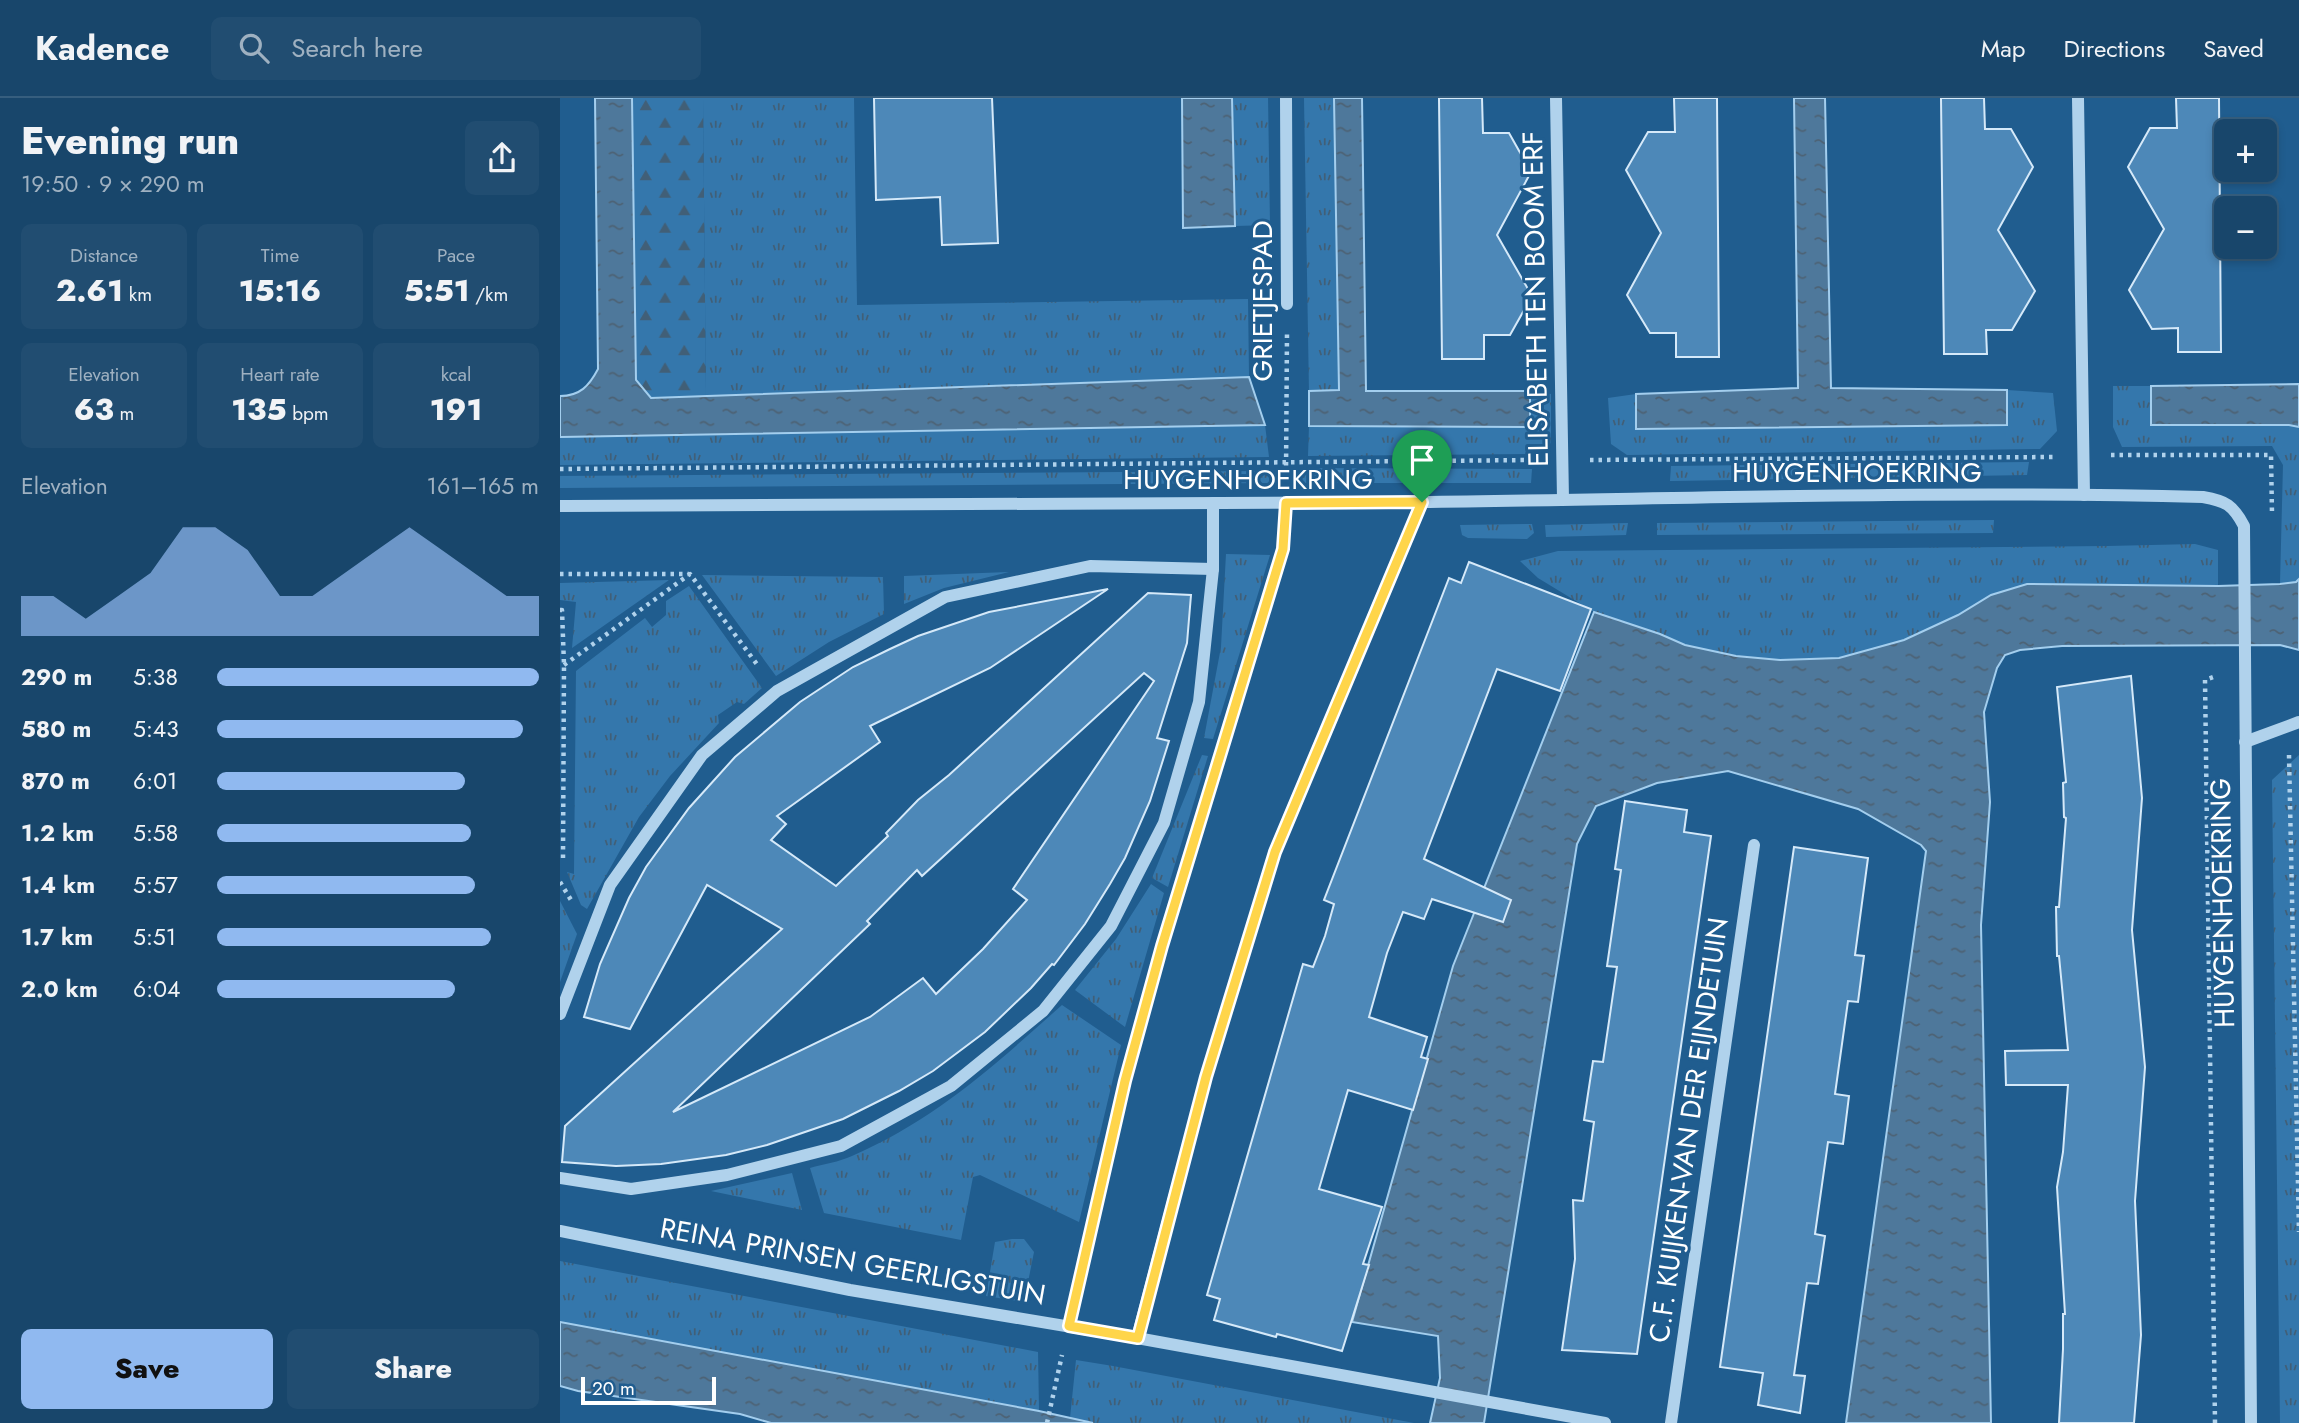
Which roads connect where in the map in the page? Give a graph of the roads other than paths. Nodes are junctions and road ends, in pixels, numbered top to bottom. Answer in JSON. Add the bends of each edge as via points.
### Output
{"nodes":[{"id":1,"x":1286,"y":98,"type":"edge"},
{"id":2,"x":1556,"y":98,"type":"edge"},
{"id":3,"x":2078,"y":98,"type":"edge"},
{"id":4,"x":1287,"y":304,"type":"road end"},
{"id":5,"x":2084,"y":495,"type":"junction"},
{"id":6,"x":1563,"y":499,"type":"junction"},
{"id":7,"x":1422,"y":502,"type":"junction"},
{"id":8,"x":1213,"y":503,"type":"junction"},
{"id":9,"x":560,"y":506,"type":"edge"},
{"id":10,"x":1213,"y":569,"type":"junction"},
{"id":11,"x":2299,"y":722,"type":"edge"},
{"id":12,"x":2245,"y":742,"type":"junction"},
{"id":13,"x":1754,"y":845,"type":"dead end"},
{"id":14,"x":560,"y":1014,"type":"edge"},
{"id":15,"x":560,"y":1178,"type":"edge"},
{"id":16,"x":560,"y":1231,"type":"edge"},
{"id":17,"x":1138,"y":1338,"type":"junction"},
{"id":18,"x":1605,"y":1423,"type":"edge"},
{"id":19,"x":1671,"y":1423,"type":"edge"},
{"id":20,"x":2251,"y":1423,"type":"edge"}],
"edges":[{"from":1,"to":4,"type":"street","name":"GRIETJESPAD"},
{"from":2,"to":6,"type":"street","name":"ELISABETH TEN BOOM ERF"},
{"from":3,"to":5,"type":"street"},
{"from":5,"to":6,"type":"street","name":"HUYGENHOEKRING"},
{"from":5,"to":12,"type":"street","name":"HUYGENHOEKRING","via":[[2203,498],[2221,500],[2236,510],[2244,526]]},
{"from":6,"to":7,"type":"street","name":"HUYGENHOEKRING"},
{"from":7,"to":8,"type":"street","name":"HUYGENHOEKRING"},
{"from":7,"to":17,"type":"street","via":[[1275,852],[1206,1077]]},
{"from":8,"to":9,"type":"street","name":"HUYGENHOEKRING"},
{"from":8,"to":10,"type":"street","name":"REINA PRINSEN GEERLIGSTUIN"},
{"from":10,"to":14,"type":"street","via":[[1090,566],[945,597],[777,691],[702,755],[610,885]]},
{"from":10,"to":15,"type":"street","name":"REINA PRINSEN GEERLIGSTUIN","via":[[1199,702],[1164,823],[1111,926],[1043,1011],[951,1086],[841,1146],[727,1175],[631,1189]]},
{"from":11,"to":12,"type":"street"},
{"from":12,"to":20,"type":"street","name":"HUYGENHOEKRING"},
{"from":13,"to":19,"type":"street","name":"C.F. KUIJKEN-VAN DER EIJNDETUIN"},
{"from":16,"to":17,"type":"street","name":"REINA PRINSEN GEERLIGSTUIN","via":[[850,1290]]},
{"from":17,"to":18,"type":"street"}]}
